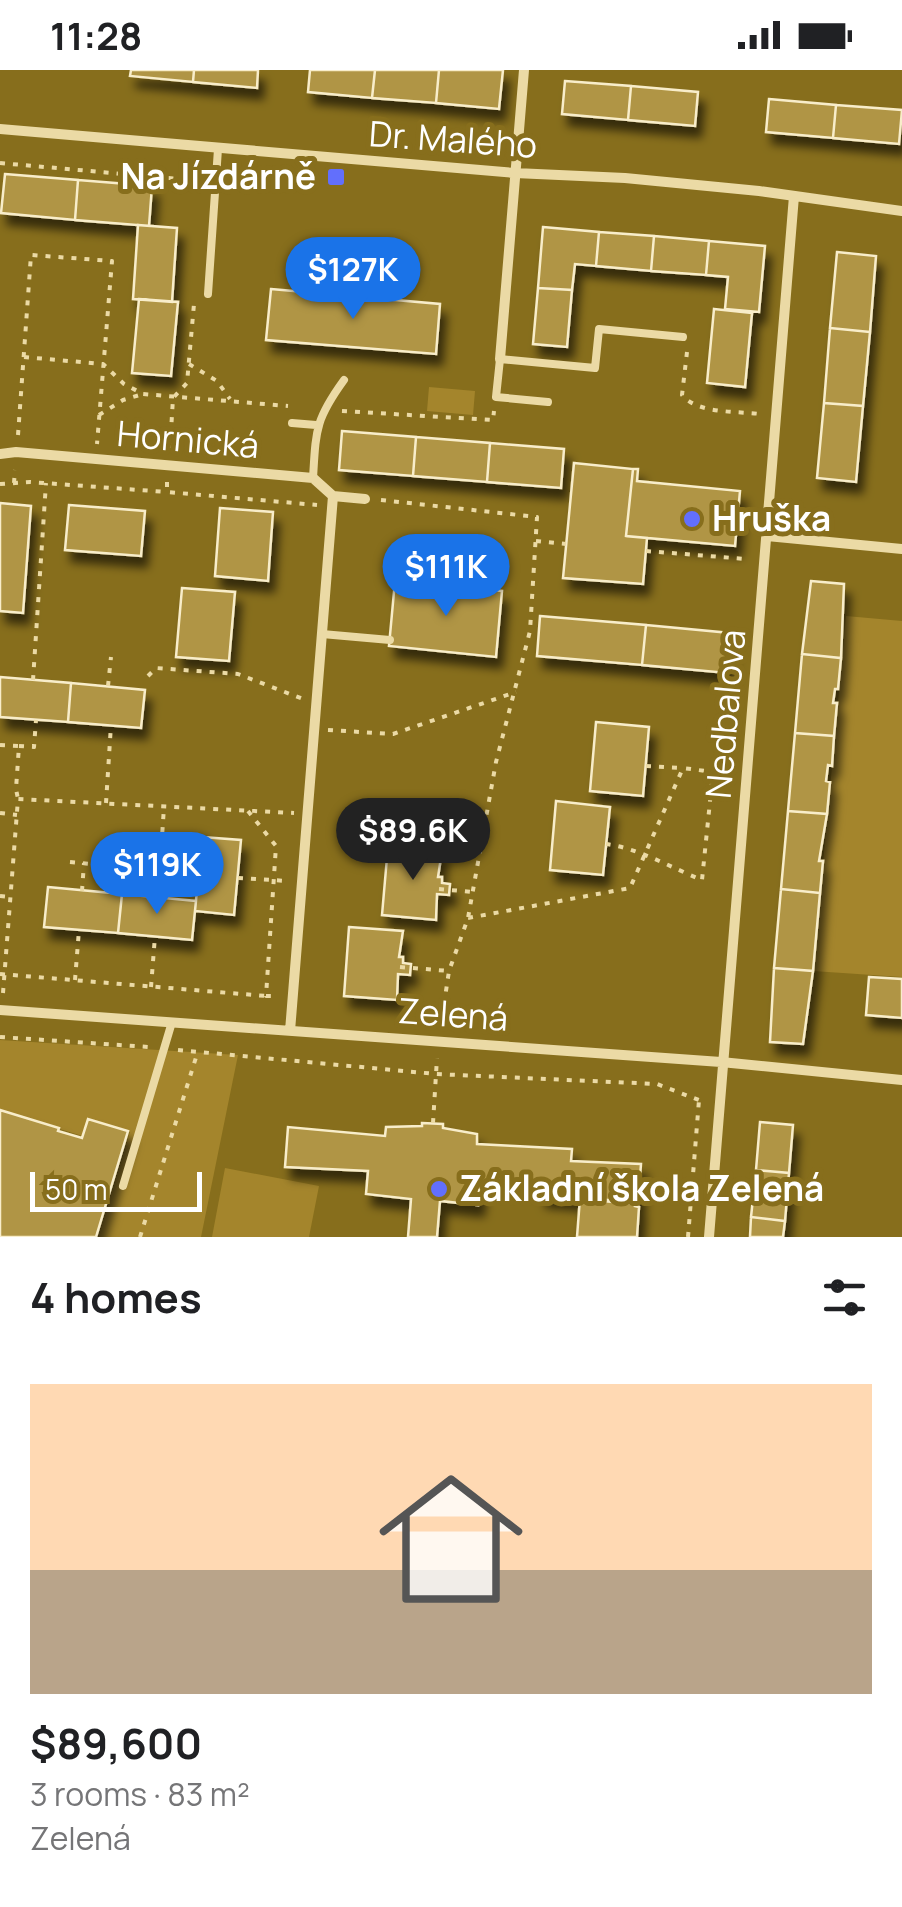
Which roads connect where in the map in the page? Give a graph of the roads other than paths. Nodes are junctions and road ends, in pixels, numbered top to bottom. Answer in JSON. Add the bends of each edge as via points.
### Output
{"nodes":[{"id":1,"x":524,"y":70,"type":"edge"},
{"id":2,"x":0,"y":129,"type":"edge"},
{"id":3,"x":218,"y":149,"type":"junction"},
{"id":4,"x":514,"y":173,"type":"junction"},
{"id":5,"x":794,"y":196,"type":"junction"},
{"id":6,"x":902,"y":210,"type":"edge"},
{"id":7,"x":208,"y":294,"type":"dead end"},
{"id":8,"x":683,"y":337,"type":"road end"},
{"id":9,"x":500,"y":359,"type":"junction"},
{"id":10,"x":344,"y":380,"type":"dead end"},
{"id":11,"x":548,"y":402,"type":"dead end"},
{"id":12,"x":292,"y":423,"type":"dead end"},
{"id":13,"x":316,"y":425,"type":"junction"},
{"id":14,"x":0,"y":454,"type":"edge"},
{"id":15,"x":313,"y":478,"type":"junction"},
{"id":16,"x":366,"y":499,"type":"road end"},
{"id":17,"x":333,"y":501,"type":"junction"},
{"id":18,"x":768,"y":536,"type":"junction"},
{"id":19,"x":902,"y":549,"type":"edge"},
{"id":20,"x":322,"y":634,"type":"junction"},
{"id":21,"x":390,"y":640,"type":"dead end"},
{"id":22,"x":1,"y":1010,"type":"edge"},
{"id":23,"x":172,"y":1022,"type":"junction"},
{"id":24,"x":290,"y":1031,"type":"junction"},
{"id":25,"x":721,"y":1062,"type":"junction"},
{"id":26,"x":902,"y":1080,"type":"edge"},
{"id":27,"x":123,"y":1186,"type":"dead end"},
{"id":28,"x":709,"y":1237,"type":"edge"}],
"edges":[{"from":1,"to":4,"type":"street"},
{"from":2,"to":3,"type":"street","name":"Dr. Malého"},
{"from":3,"to":4,"type":"street","name":"Dr. Malého"},
{"from":3,"to":7,"type":"lane"},
{"from":4,"to":5,"type":"street","name":"Dr. Malého"},
{"from":4,"to":9,"type":"street"},
{"from":5,"to":6,"type":"street","name":"Dr. Malého"},
{"from":5,"to":18,"type":"street","name":"Nedbalova"},
{"from":8,"to":9,"type":"lane","via":[[599,329],[595,368]]},
{"from":9,"to":11,"type":"lane","via":[[496,397]]},
{"from":10,"to":13,"type":"lane"},
{"from":12,"to":13,"type":"lane"},
{"from":13,"to":15,"type":"lane"},
{"from":14,"to":15,"type":"street","name":"Hornická"},
{"from":15,"to":17,"type":"street"},
{"from":16,"to":17,"type":"street"},
{"from":17,"to":20,"type":"street"},
{"from":18,"to":19,"type":"street"},
{"from":18,"to":25,"type":"street","name":"Nedbalova"},
{"from":20,"to":21,"type":"lane"},
{"from":20,"to":24,"type":"street"},
{"from":22,"to":23,"type":"street","name":"Zelená"},
{"from":23,"to":24,"type":"street","name":"Zelená"},
{"from":23,"to":27,"type":"lane"},
{"from":24,"to":25,"type":"street","name":"Zelená"},
{"from":25,"to":26,"type":"street","name":"Zelená"},
{"from":25,"to":28,"type":"street","name":"Nedbalova"}]}
